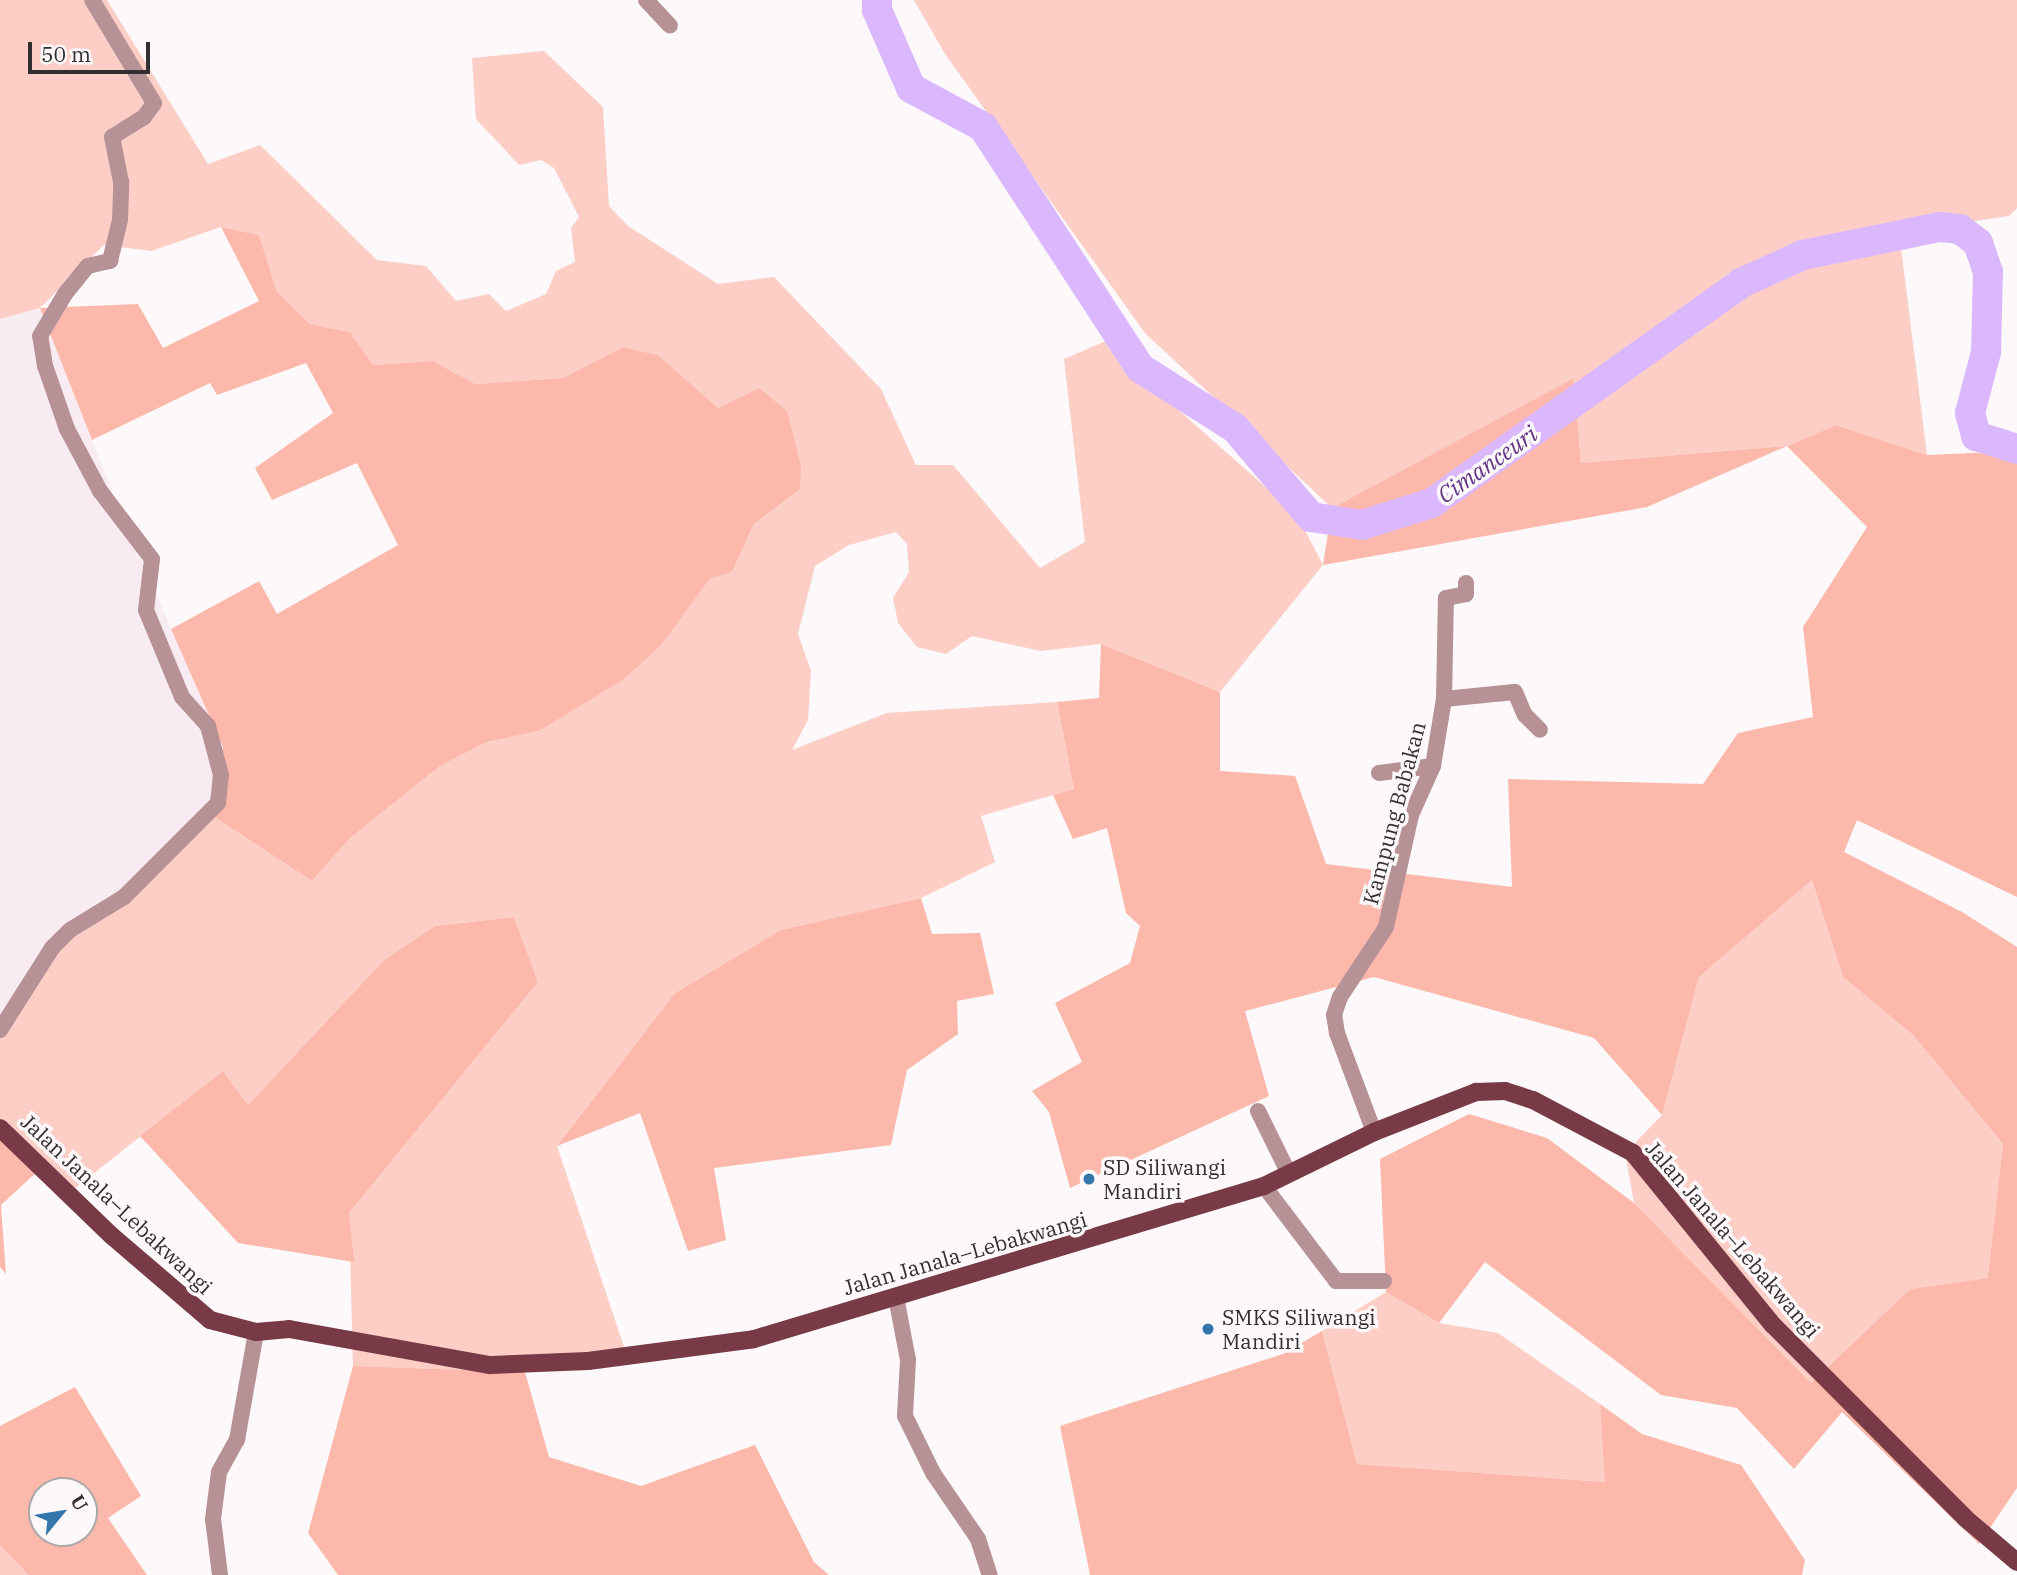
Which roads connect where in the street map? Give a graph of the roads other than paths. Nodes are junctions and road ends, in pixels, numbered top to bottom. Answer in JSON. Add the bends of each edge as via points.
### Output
{"nodes":[{"id":1,"x":92,"y":0,"type":"edge"},
{"id":2,"x":646,"y":0,"type":"edge"},
{"id":3,"x":670,"y":26,"type":"dead end"},
{"id":4,"x":1466,"y":583,"type":"dead end"},
{"id":5,"x":1444,"y":699,"type":"junction"},
{"id":6,"x":1541,"y":730,"type":"dead end"},
{"id":7,"x":1433,"y":766,"type":"junction"},
{"id":8,"x":1379,"y":773,"type":"dead end"},
{"id":9,"x":0,"y":1030,"type":"edge"},
{"id":10,"x":1258,"y":1111,"type":"dead end"},
{"id":11,"x":0,"y":1128,"type":"edge"},
{"id":12,"x":1374,"y":1132,"type":"junction"},
{"id":13,"x":1289,"y":1174,"type":"junction"},
{"id":14,"x":1264,"y":1186,"type":"junction"},
{"id":15,"x":1384,"y":1280,"type":"dead end"},
{"id":16,"x":896,"y":1297,"type":"junction"},
{"id":17,"x":256,"y":1332,"type":"junction"},
{"id":18,"x":2017,"y":1562,"type":"edge"},
{"id":19,"x":220,"y":1575,"type":"edge"},
{"id":20,"x":990,"y":1575,"type":"edge"}],
"edges":[{"from":1,"to":9,"type":"street","via":[[154,103],[144,117],[112,137],[121,182],[120,220],[110,261],[88,266],[65,294],[40,336],[44,366],[67,429],[100,491],[152,559],[146,610],[182,697],[208,726],[221,775],[218,803],[124,897],[70,930],[52,948]]},
{"from":2,"to":3,"type":"street"},
{"from":4,"to":5,"type":"street","name":"Kampung Babakan","via":[[1466,594],[1446,598]]},
{"from":5,"to":6,"type":"street","via":[[1516,692],[1525,715]]},
{"from":5,"to":7,"type":"street","name":"Kampung Babakan"},
{"from":7,"to":8,"type":"street"},
{"from":7,"to":12,"type":"street","name":"Kampung Babakan","via":[[1411,815],[1386,927],[1340,997],[1334,1014],[1336,1033]]},
{"from":10,"to":13,"type":"street"},
{"from":11,"to":17,"type":"main road","name":"Jalan Janala–Lebakwangi","via":[[112,1236],[210,1320]]},
{"from":12,"to":13,"type":"main road","name":"Jalan Janala–Lebakwangi"},
{"from":12,"to":18,"type":"main road","name":"Jalan Janala–Lebakwangi","via":[[1476,1092],[1505,1091],[1533,1100],[1633,1153],[1773,1325],[1965,1518]]},
{"from":13,"to":14,"type":"main road","name":"Jalan Janala–Lebakwangi"},
{"from":14,"to":15,"type":"street","via":[[1336,1281]]},
{"from":14,"to":16,"type":"main road","name":"Jalan Janala–Lebakwangi"},
{"from":16,"to":17,"type":"main road","name":"Jalan Janala–Lebakwangi","via":[[754,1339],[589,1361],[491,1365],[289,1329]]},
{"from":16,"to":20,"type":"street","via":[[908,1360],[905,1416],[933,1474],[978,1539]]},
{"from":17,"to":19,"type":"street","via":[[237,1440],[219,1472],[213,1519]]}]}
